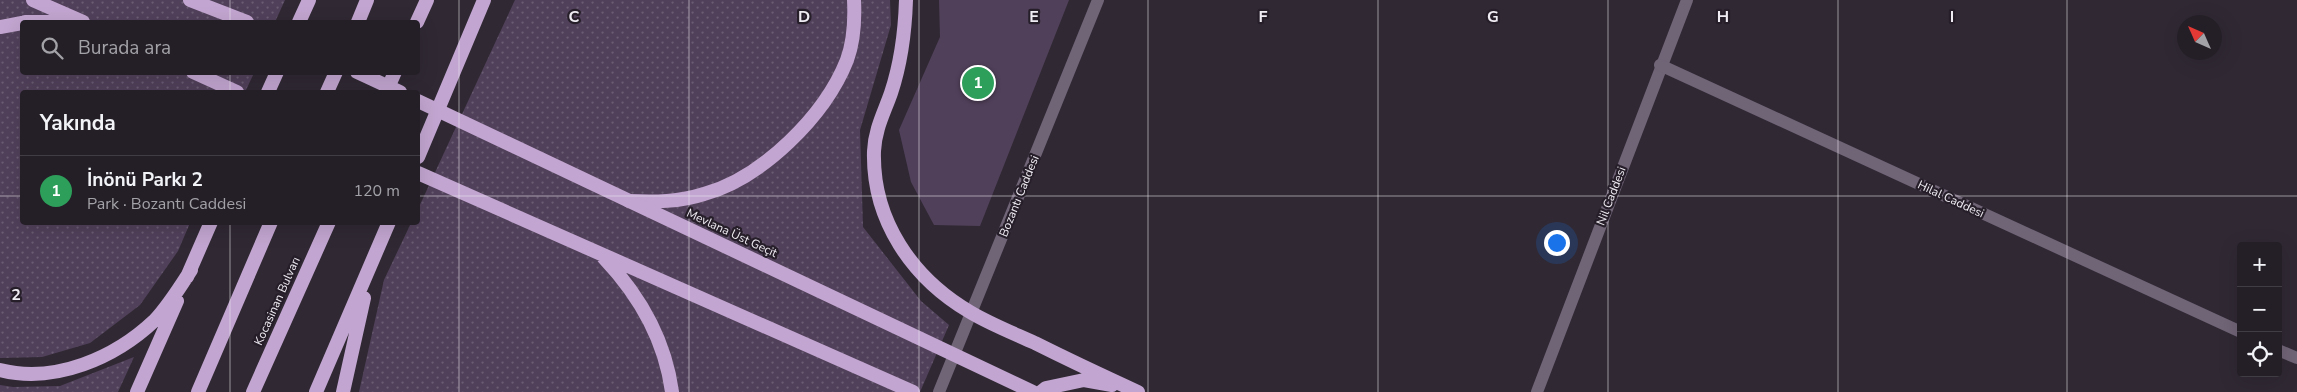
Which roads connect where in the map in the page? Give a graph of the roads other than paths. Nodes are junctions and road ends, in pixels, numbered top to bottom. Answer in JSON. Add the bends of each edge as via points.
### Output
{"nodes":[{"id":1,"x":33,"y":0,"type":"edge"},
{"id":2,"x":190,"y":0,"type":"edge"},
{"id":3,"x":309,"y":0,"type":"edge"},
{"id":4,"x":367,"y":0,"type":"edge"},
{"id":5,"x":427,"y":0,"type":"edge"},
{"id":6,"x":484,"y":0,"type":"edge"},
{"id":7,"x":854,"y":0,"type":"edge"},
{"id":8,"x":906,"y":0,"type":"edge"},
{"id":9,"x":1098,"y":0,"type":"edge"},
{"id":10,"x":1686,"y":0,"type":"edge"},
{"id":11,"x":78,"y":20,"type":"edge"},
{"id":12,"x":241,"y":20,"type":"edge"},
{"id":13,"x":300,"y":20,"type":"edge"},
{"id":14,"x":359,"y":20,"type":"edge"},
{"id":15,"x":418,"y":20,"type":"edge"},
{"id":16,"x":20,"y":24,"type":"edge"},
{"id":17,"x":0,"y":27,"type":"edge"},
{"id":18,"x":1660,"y":65,"type":"junction"},
{"id":19,"x":200,"y":75,"type":"edge"},
{"id":20,"x":276,"y":75,"type":"edge"},
{"id":21,"x":335,"y":75,"type":"edge"},
{"id":22,"x":363,"y":75,"type":"edge"},
{"id":23,"x":394,"y":75,"type":"edge"},
{"id":24,"x":233,"y":90,"type":"edge"},
{"id":25,"x":269,"y":90,"type":"edge"},
{"id":26,"x":328,"y":90,"type":"edge"},
{"id":27,"x":387,"y":90,"type":"edge"},
{"id":28,"x":396,"y":90,"type":"edge"},
{"id":29,"x":420,"y":102,"type":"edge"},
{"id":30,"x":420,"y":152,"type":"edge"},
{"id":31,"x":420,"y":174,"type":"edge"},
{"id":32,"x":629,"y":201,"type":"junction"},
{"id":33,"x":210,"y":225,"type":"edge"},
{"id":34,"x":270,"y":225,"type":"edge"},
{"id":35,"x":328,"y":225,"type":"edge"},
{"id":36,"x":389,"y":225,"type":"edge"},
{"id":37,"x":600,"y":254,"type":"junction"},
{"id":38,"x":372,"y":263,"type":"junction"},
{"id":39,"x":191,"y":270,"type":"junction"},
{"id":40,"x":972,"y":313,"type":"junction"},
{"id":41,"x":2237,"y":330,"type":"edge"},
{"id":42,"x":2282,"y":352,"type":"edge"},
{"id":43,"x":2297,"y":358,"type":"edge"},
{"id":44,"x":0,"y":370,"type":"edge"},
{"id":45,"x":1133,"y":390,"type":"edge"},
{"id":46,"x":137,"y":392,"type":"edge"},
{"id":47,"x":198,"y":392,"type":"edge"},
{"id":48,"x":253,"y":392,"type":"edge"},
{"id":49,"x":316,"y":392,"type":"edge"},
{"id":50,"x":343,"y":392,"type":"edge"},
{"id":51,"x":672,"y":392,"type":"edge"},
{"id":52,"x":913,"y":392,"type":"edge"},
{"id":53,"x":939,"y":392,"type":"edge"},
{"id":54,"x":1033,"y":392,"type":"edge"},
{"id":55,"x":1042,"y":392,"type":"edge"},
{"id":56,"x":1537,"y":392,"type":"edge"}],
"edges":[{"from":1,"to":11,"type":"highway"},
{"from":2,"to":12,"type":"highway"},
{"from":3,"to":13,"type":"highway"},
{"from":4,"to":14,"type":"highway"},
{"from":5,"to":15,"type":"highway"},
{"from":6,"to":30,"type":"highway"},
{"from":7,"to":32,"type":"highway","via":[[851,44],[840,73],[817,110],[780,151],[730,185],[705,194],[655,202]]},
{"from":8,"to":40,"type":"highway","via":[[900,60],[877,128],[875,173],[878,196],[899,246],[916,268],[939,290]]},
{"from":9,"to":40,"type":"street","name":"Bozantı Caddesi"},
{"from":10,"to":18,"type":"street","name":"Nil Caddesi"},
{"from":16,"to":17,"type":"highway"},
{"from":18,"to":41,"type":"street","name":"Hilal Caddesi"},
{"from":18,"to":56,"type":"street","name":"Nil Caddesi"},
{"from":19,"to":24,"type":"highway"},
{"from":20,"to":25,"type":"highway"},
{"from":21,"to":26,"type":"highway"},
{"from":22,"to":28,"type":"highway","bridge":true},
{"from":23,"to":27,"type":"highway"},
{"from":29,"to":32,"type":"highway","name":"Mevlana Üst Geçit","bridge":true},
{"from":31,"to":37,"type":"highway"},
{"from":32,"to":54,"type":"highway","name":"Mevlana Üst Geçit","bridge":true},
{"from":33,"to":39,"type":"highway"},
{"from":34,"to":47,"type":"highway"},
{"from":35,"to":48,"type":"highway","name":"Kocasinan Bulvarı"},
{"from":36,"to":38,"type":"highway"},
{"from":37,"to":51,"type":"highway","via":[[626,282],[655,329]]},
{"from":37,"to":52,"type":"highway"},
{"from":38,"to":49,"type":"highway"},
{"from":38,"to":50,"type":"highway"},
{"from":39,"to":44,"type":"highway","via":[[155,319],[105,355],[44,374],[14,374]]},
{"from":39,"to":46,"type":"highway"},
{"from":40,"to":45,"type":"highway"},
{"from":40,"to":53,"type":"street","name":"Bozantı Caddesi"},
{"from":42,"to":43,"type":"street"},
{"from":45,"to":55,"type":"highway","via":[[1084,380],[1046,388]]}]}
